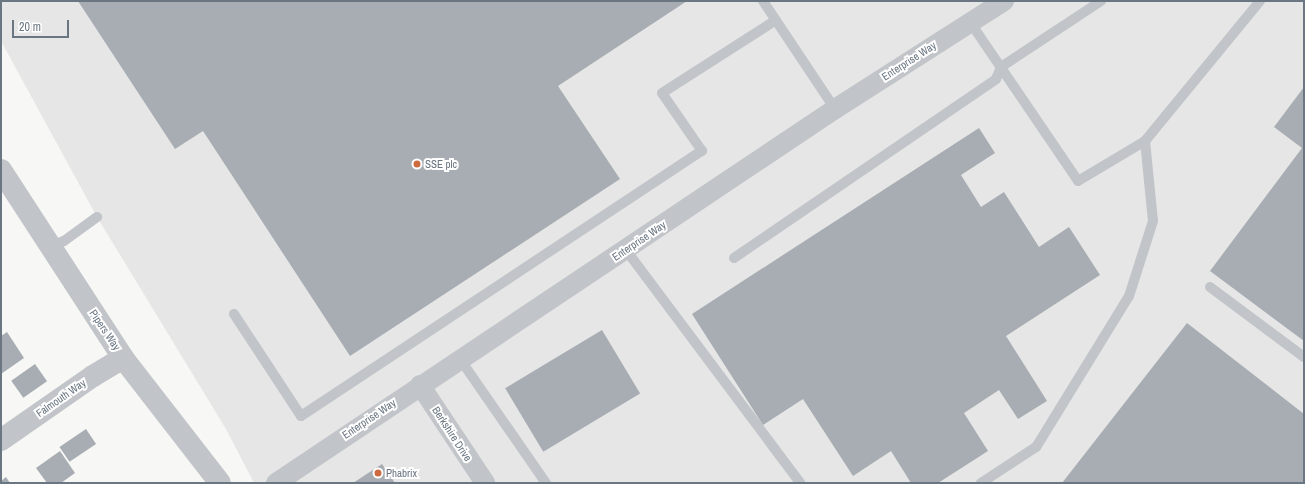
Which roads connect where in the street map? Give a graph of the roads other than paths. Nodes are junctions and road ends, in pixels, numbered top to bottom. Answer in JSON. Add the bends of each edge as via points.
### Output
{"nodes":[{"id":1,"x":763,"y":1,"type":"edge"},
{"id":2,"x":1004,"y":1,"type":"edge"},
{"id":3,"x":1101,"y":1,"type":"edge"},
{"id":4,"x":1260,"y":1,"type":"edge"},
{"id":5,"x":776,"y":20,"type":"junction"},
{"id":6,"x":970,"y":22,"type":"junction"},
{"id":7,"x":1001,"y":68,"type":"junction"},
{"id":8,"x":835,"y":109,"type":"junction"},
{"id":9,"x":1145,"y":142,"type":"junction"},
{"id":10,"x":1,"y":170,"type":"edge"},
{"id":11,"x":97,"y":217,"type":"dead end"},
{"id":12,"x":49,"y":247,"type":"junction"},
{"id":13,"x":626,"y":250,"type":"junction"},
{"id":14,"x":734,"y":258,"type":"dead end"},
{"id":15,"x":1210,"y":287,"type":"dead end"},
{"id":16,"x":234,"y":314,"type":"dead end"},
{"id":17,"x":1304,"y":356,"type":"edge"},
{"id":18,"x":123,"y":358,"type":"junction"},
{"id":19,"x":460,"y":359,"type":"junction"},
{"id":20,"x":420,"y":384,"type":"junction"},
{"id":21,"x":1,"y":440,"type":"edge"},
{"id":22,"x":220,"y":483,"type":"edge"},
{"id":23,"x":276,"y":483,"type":"edge"},
{"id":24,"x":484,"y":483,"type":"edge"},
{"id":25,"x":546,"y":483,"type":"edge"},
{"id":26,"x":800,"y":483,"type":"edge"},
{"id":27,"x":981,"y":483,"type":"edge"}],
"edges":[{"from":1,"to":5,"type":"lane"},
{"from":2,"to":6,"type":"street","name":"Enterprise Way"},
{"from":3,"to":7,"type":"lane"},
{"from":4,"to":9,"type":"lane"},
{"from":5,"to":8,"type":"lane"},
{"from":5,"to":16,"type":"lane","via":[[662,93],[702,151],[301,416]]},
{"from":6,"to":7,"type":"lane"},
{"from":6,"to":8,"type":"street","name":"Enterprise Way"},
{"from":7,"to":9,"type":"lane","via":[[1078,182]]},
{"from":7,"to":14,"type":"lane","via":[[996,79]]},
{"from":8,"to":13,"type":"street","name":"Enterprise Way"},
{"from":9,"to":27,"type":"lane","via":[[1153,221],[1128,296],[1036,447]]},
{"from":10,"to":12,"type":"street","name":"Pipers Way"},
{"from":11,"to":12,"type":"lane","via":[[64,241]]},
{"from":12,"to":18,"type":"street","name":"Pipers Way"},
{"from":13,"to":19,"type":"street","name":"Enterprise Way"},
{"from":13,"to":26,"type":"lane"},
{"from":15,"to":17,"type":"lane"},
{"from":18,"to":21,"type":"street","name":"Falmouth Way"},
{"from":18,"to":22,"type":"street","name":"Pipers Way"},
{"from":19,"to":20,"type":"street","name":"Enterprise Way"},
{"from":19,"to":25,"type":"lane"},
{"from":20,"to":23,"type":"street","name":"Enterprise Way"},
{"from":20,"to":24,"type":"street","name":"Berkshire Drive"}]}
